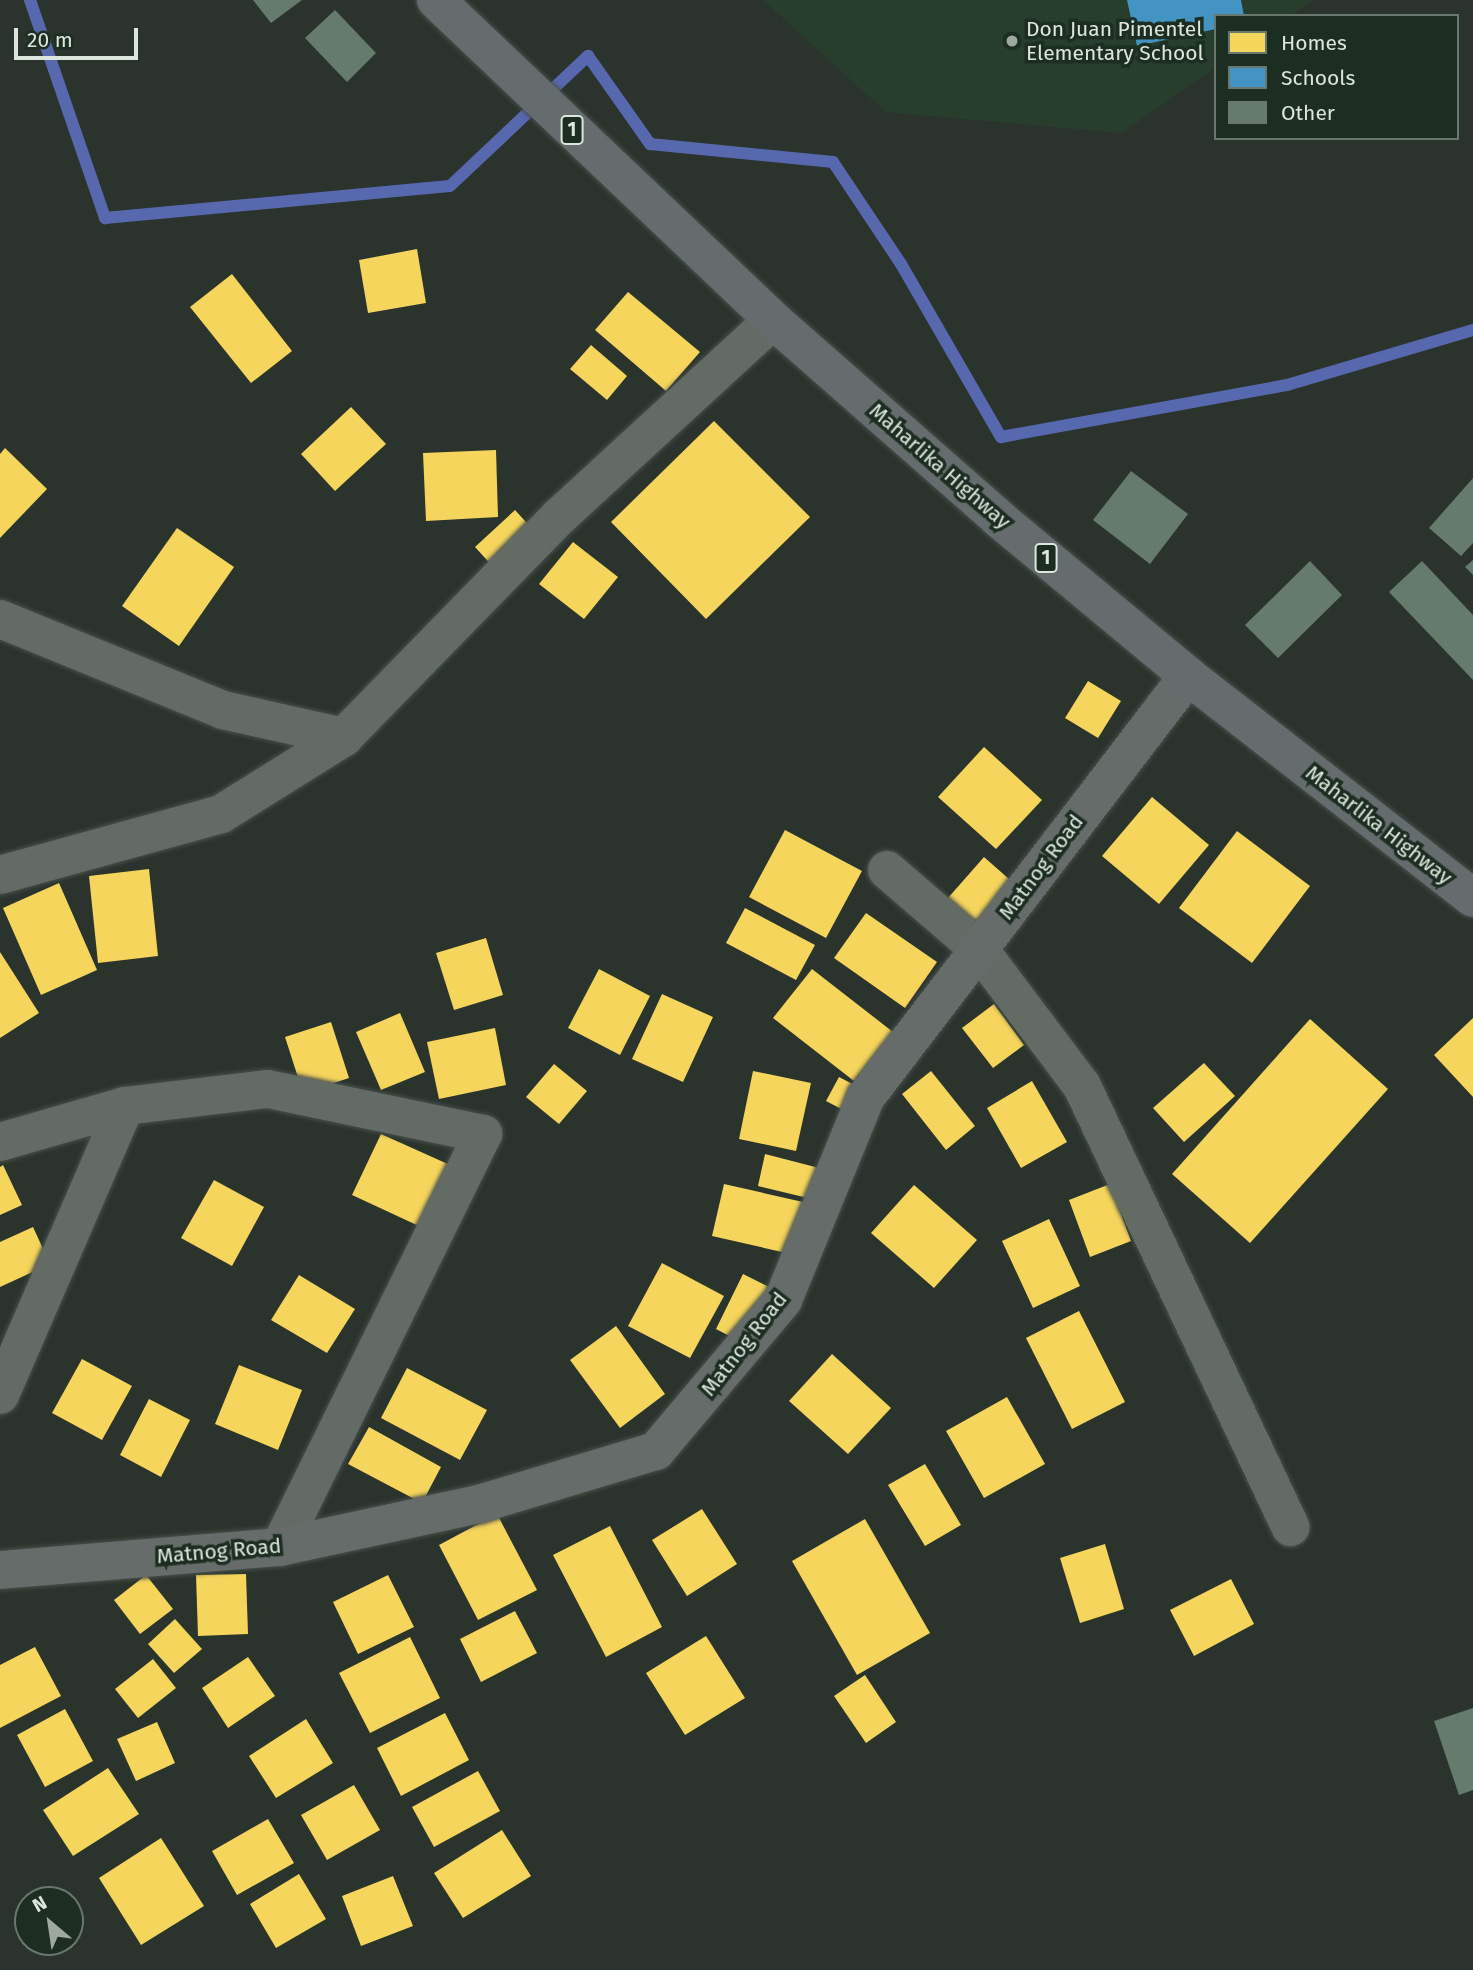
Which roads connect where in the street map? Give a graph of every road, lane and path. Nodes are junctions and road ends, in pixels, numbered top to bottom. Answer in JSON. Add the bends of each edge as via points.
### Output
{"nodes":[{"id":1,"x":436,"y":0,"type":"edge"},
{"id":2,"x":773,"y":320,"type":"junction"},
{"id":3,"x":0,"y":619,"type":"edge"},
{"id":4,"x":1188,"y":676,"type":"junction"},
{"id":5,"x":344,"y":737,"type":"junction"},
{"id":6,"x":887,"y":870,"type":"dead end"},
{"id":7,"x":0,"y":875,"type":"edge"},
{"id":8,"x":1473,"y":898,"type":"edge"},
{"id":9,"x":979,"y":949,"type":"junction"},
{"id":10,"x":125,"y":1107,"type":"junction"},
{"id":11,"x":0,"y":1142,"type":"edge"},
{"id":12,"x":0,"y":1395,"type":"edge"},
{"id":13,"x":1290,"y":1527,"type":"dead end"},
{"id":14,"x":280,"y":1547,"type":"junction"},
{"id":15,"x":0,"y":1570,"type":"edge"}],
"edges":[{"from":1,"to":2,"type":"highway","name":"Maharlika Highway","number":"1"},
{"from":2,"to":4,"type":"highway","name":"Maharlika Highway","number":"1","via":[[998,518]]},
{"from":2,"to":5,"type":"street","via":[[560,516]]},
{"from":3,"to":5,"type":"street","via":[[223,710]]},
{"from":4,"to":8,"type":"highway","name":"Maharlika Highway","number":"1"},
{"from":4,"to":9,"type":"street","name":"Matnog Road"},
{"from":5,"to":7,"type":"street","via":[[221,814]]},
{"from":6,"to":9,"type":"street"},
{"from":9,"to":13,"type":"street","via":[[1082,1086]]},
{"from":9,"to":14,"type":"street","name":"Matnog Road","via":[[866,1097],[783,1300],[656,1451],[479,1504]]},
{"from":10,"to":11,"type":"street"},
{"from":10,"to":12,"type":"street"},
{"from":10,"to":14,"type":"street","via":[[268,1088],[483,1134]]},
{"from":14,"to":15,"type":"street","name":"Matnog Road"}]}
